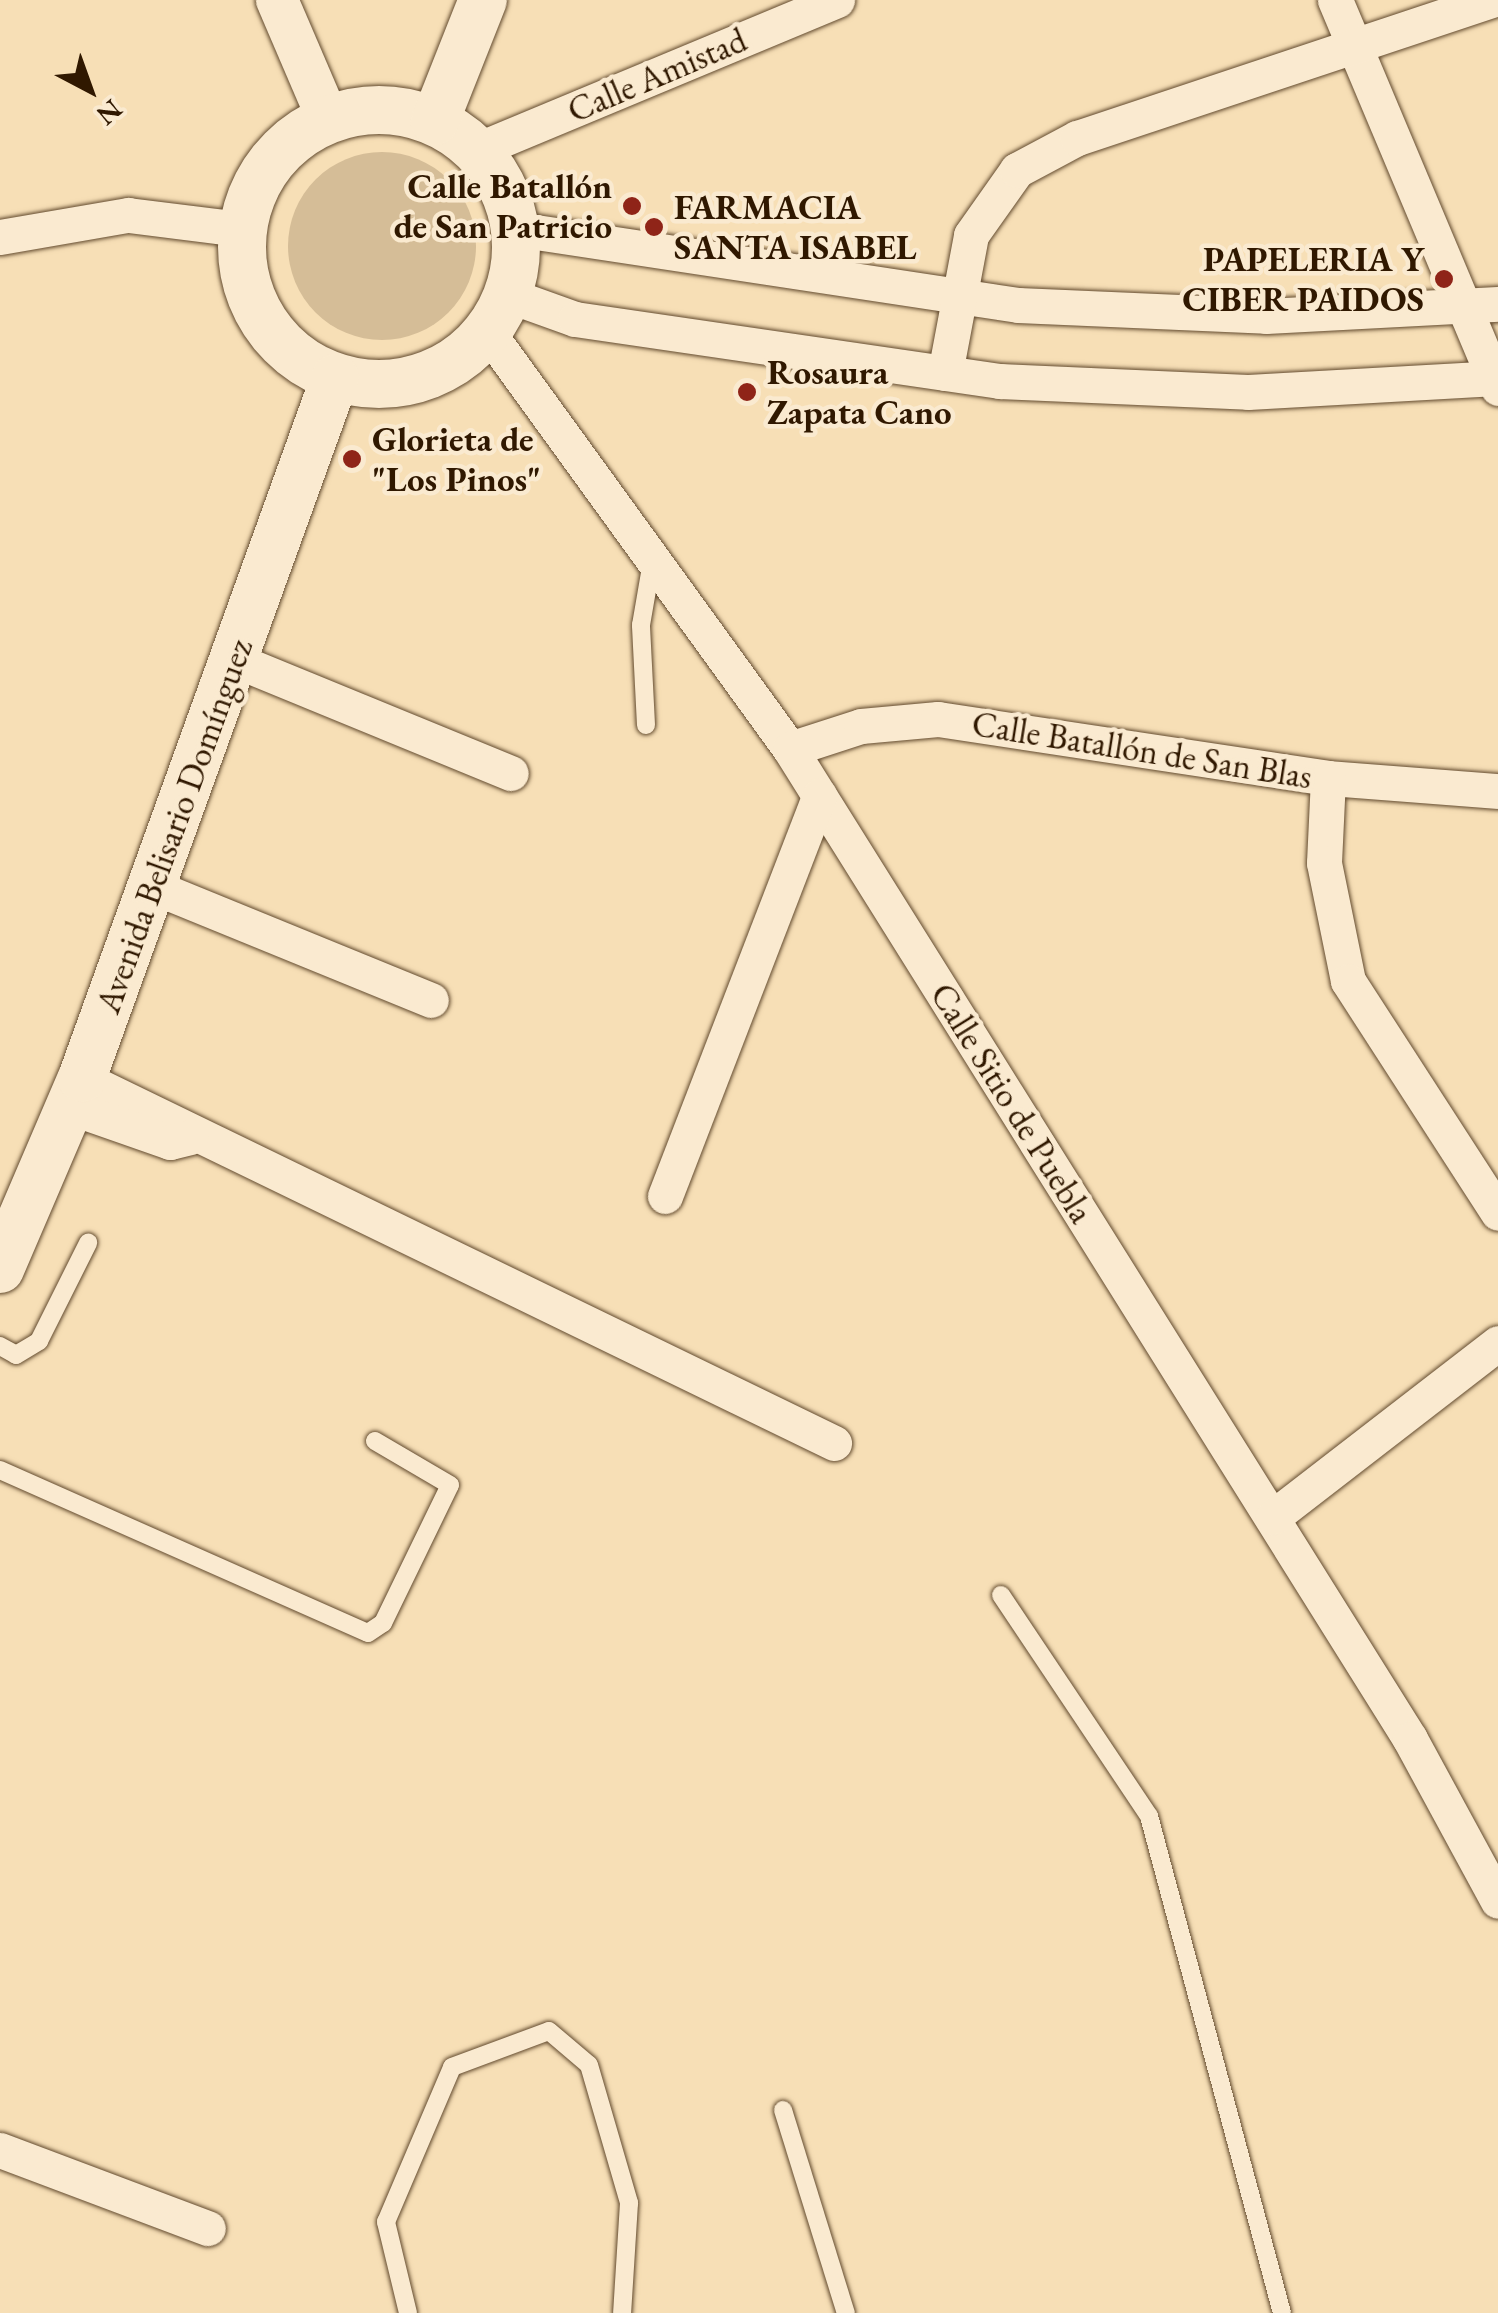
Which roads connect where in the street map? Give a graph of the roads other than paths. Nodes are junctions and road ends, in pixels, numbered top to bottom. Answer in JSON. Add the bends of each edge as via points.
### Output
{"nodes":[{"id":1,"x":278,"y":0,"type":"edge"},
{"id":2,"x":482,"y":0,"type":"edge"},
{"id":3,"x":837,"y":0,"type":"edge"},
{"id":4,"x":1336,"y":0,"type":"edge"},
{"id":5,"x":1492,"y":0,"type":"edge"},
{"id":6,"x":1355,"y":46,"type":"junction"},
{"id":7,"x":328,"y":119,"type":"junction"},
{"id":8,"x":435,"y":121,"type":"junction"},
{"id":9,"x":477,"y":150,"type":"junction"},
{"id":10,"x":241,"y":229,"type":"junction"},
{"id":11,"x":516,"y":229,"type":"junction"},
{"id":12,"x":0,"y":237,"type":"edge"},
{"id":13,"x":959,"y":296,"type":"junction"},
{"id":14,"x":1481,"y":306,"type":"edge"},
{"id":15,"x":498,"y":313,"type":"junction"},
{"id":16,"x":945,"y":372,"type":"junction"},
{"id":17,"x":335,"y":378,"type":"junction"},
{"id":18,"x":1497,"y":382,"type":"edge"},
{"id":19,"x":652,"y":556,"type":"junction"},
{"id":20,"x":235,"y":660,"type":"junction"},
{"id":21,"x":646,"y":725,"type":"dead end"},
{"id":22,"x":790,"y":750,"type":"junction"},
{"id":23,"x":511,"y":773,"type":"dead end"},
{"id":24,"x":1328,"y":778,"type":"junction"},
{"id":25,"x":1498,"y":792,"type":"edge"},
{"id":26,"x":818,"y":796,"type":"junction"},
{"id":27,"x":154,"y":887,"type":"junction"},
{"id":28,"x":431,"y":1000,"type":"dead end"},
{"id":29,"x":76,"y":1093,"type":"junction"},
{"id":30,"x":665,"y":1196,"type":"dead end"},
{"id":31,"x":1498,"y":1213,"type":"edge"},
{"id":32,"x":88,"y":1243,"type":"dead end"},
{"id":33,"x":0,"y":1269,"type":"edge"},
{"id":34,"x":1498,"y":1343,"type":"edge"},
{"id":35,"x":0,"y":1346,"type":"edge"},
{"id":36,"x":375,"y":1440,"type":"dead end"},
{"id":37,"x":834,"y":1443,"type":"dead end"},
{"id":38,"x":0,"y":1470,"type":"edge"},
{"id":39,"x":1273,"y":1517,"type":"junction"},
{"id":40,"x":1001,"y":1594,"type":"dead end"},
{"id":41,"x":1498,"y":1901,"type":"edge"},
{"id":42,"x":783,"y":2110,"type":"dead end"},
{"id":43,"x":2,"y":2155,"type":"edge"},
{"id":44,"x":208,"y":2228,"type":"dead end"},
{"id":45,"x":408,"y":2313,"type":"edge"},
{"id":46,"x":622,"y":2313,"type":"edge"},
{"id":47,"x":846,"y":2313,"type":"edge"},
{"id":48,"x":1282,"y":2313,"type":"edge"}],
"edges":[{"from":1,"to":7,"type":"street"},
{"from":2,"to":8,"type":"main road"},
{"from":3,"to":9,"type":"street","name":"Calle Amistad"},
{"from":4,"to":6,"type":"street"},
{"from":5,"to":6,"type":"street"},
{"from":6,"to":13,"type":"street","via":[[1042,154],[983,210]]},
{"from":6,"to":14,"type":"street"},
{"from":7,"to":8,"type":"main road","via":[[400,110]]},
{"from":7,"to":10,"type":"main road","via":[[286,145],[257,183]]},
{"from":8,"to":9,"type":"main road"},
{"from":9,"to":11,"type":"main road"},
{"from":10,"to":12,"type":"street","via":[[128,215]]},
{"from":10,"to":17,"type":"main road","via":[[257,316],[286,350]]},
{"from":11,"to":13,"type":"street"},
{"from":11,"to":15,"type":"main road"},
{"from":13,"to":14,"type":"street","via":[[1266,316]]},
{"from":13,"to":16,"type":"street"},
{"from":14,"to":18,"type":"street"},
{"from":15,"to":16,"type":"street"},
{"from":15,"to":17,"type":"main road","via":[[430,375],[394,384]]},
{"from":15,"to":19,"type":"street","name":"Calle Sitio de Puebla"},
{"from":16,"to":18,"type":"street","via":[[1248,392]]},
{"from":17,"to":20,"type":"main road","name":"Avenida Belisario Domínguez"},
{"from":19,"to":21,"type":"lane","via":[[641,624]]},
{"from":19,"to":22,"type":"street","name":"Calle Sitio de Puebla"},
{"from":20,"to":23,"type":"street"},
{"from":20,"to":27,"type":"main road","name":"Avenida Belisario Domínguez"},
{"from":22,"to":24,"type":"street","name":"Calle Batallón de San Blas","via":[[861,726],[938,719]]},
{"from":22,"to":26,"type":"street","name":"Calle Sitio de Puebla"},
{"from":24,"to":25,"type":"street","name":"Calle Batallón de San Blas"},
{"from":24,"to":31,"type":"street","via":[[1324,863],[1348,981]]},
{"from":26,"to":30,"type":"street"},
{"from":26,"to":39,"type":"street","name":"Calle Sitio de Puebla"},
{"from":27,"to":28,"type":"street"},
{"from":27,"to":29,"type":"main road","name":"Avenida Belisario Domínguez"},
{"from":29,"to":33,"type":"main road","name":"Avenida Belisario Domínguez"},
{"from":29,"to":37,"type":"street","via":[[182,1122],[190,1138]]},
{"from":32,"to":35,"type":"lane","via":[[39,1342],[16,1355]]},
{"from":34,"to":39,"type":"street"},
{"from":36,"to":38,"type":"lane","via":[[450,1485],[383,1624],[368,1632]]},
{"from":39,"to":41,"type":"street","name":"Calle Sitio de Puebla"},
{"from":40,"to":48,"type":"lane","via":[[1148,1816]]},
{"from":42,"to":47,"type":"lane"},
{"from":43,"to":44,"type":"street"},
{"from":45,"to":46,"type":"lane","via":[[386,2222],[452,2068],[549,2031],[589,2065],[629,2203]]}]}
